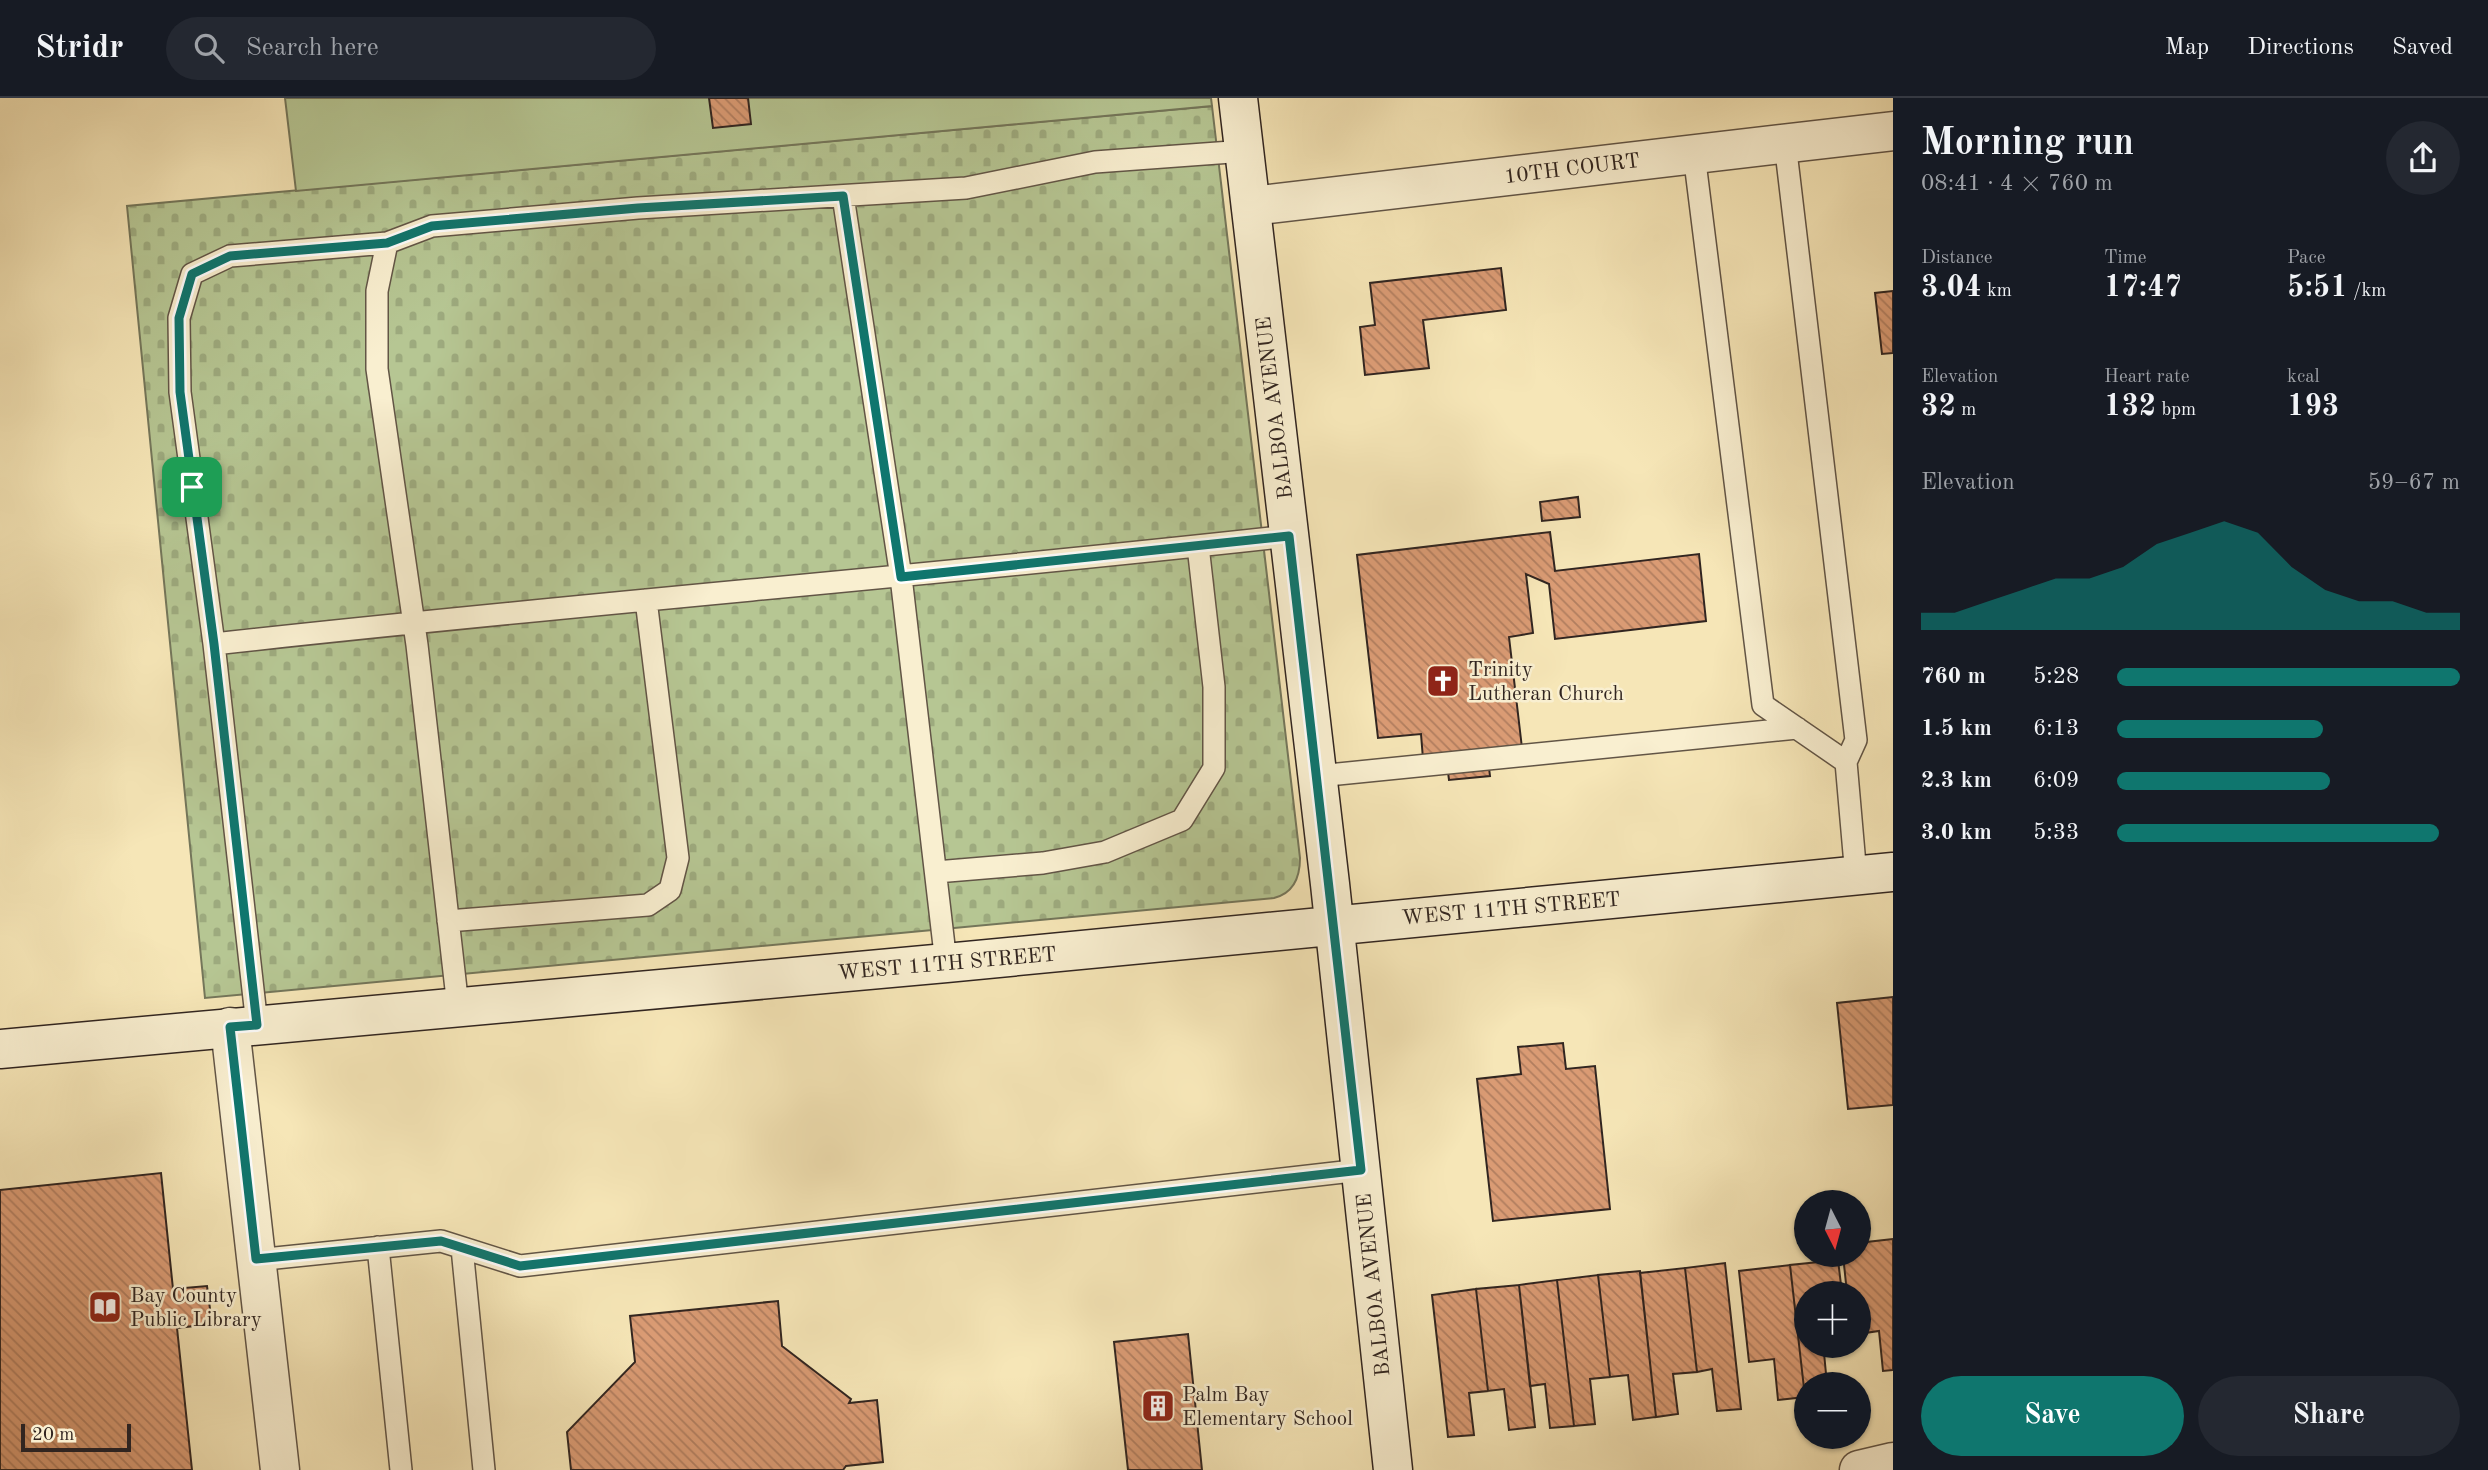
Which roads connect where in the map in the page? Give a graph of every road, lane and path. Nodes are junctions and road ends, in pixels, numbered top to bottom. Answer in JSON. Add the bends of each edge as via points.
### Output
{"nodes":[{"id":1,"x":1238,"y":98,"type":"edge"},
{"id":2,"x":1893,"y":131,"type":"edge"},
{"id":3,"x":1785,"y":143,"type":"junction"},
{"id":4,"x":1245,"y":151,"type":"junction"},
{"id":5,"x":1694,"y":154,"type":"junction"},
{"id":6,"x":843,"y":196,"type":"junction"},
{"id":7,"x":1251,"y":206,"type":"junction"},
{"id":8,"x":387,"y":243,"type":"junction"},
{"id":9,"x":1289,"y":536,"type":"junction"},
{"id":10,"x":1198,"y":546,"type":"junction"},
{"id":11,"x":901,"y":577,"type":"junction"},
{"id":12,"x":646,"y":600,"type":"junction"},
{"id":13,"x":414,"y":622,"type":"junction"},
{"id":14,"x":214,"y":644,"type":"junction"},
{"id":15,"x":1797,"y":729,"type":"junction"},
{"id":16,"x":1846,"y":762,"type":"junction"},
{"id":17,"x":1318,"y":776,"type":"junction"},
{"id":18,"x":936,"y":872,"type":"junction"},
{"id":19,"x":1875,"y":874,"type":"edge"},
{"id":20,"x":448,"y":921,"type":"junction"},
{"id":21,"x":1335,"y":925,"type":"junction"},
{"id":22,"x":946,"y":963,"type":"junction"},
{"id":23,"x":458,"y":1007,"type":"junction"},
{"id":24,"x":243,"y":1026,"type":"junction"},
{"id":25,"x":0,"y":1049,"type":"edge"},
{"id":26,"x":1361,"y":1170,"type":"junction"},
{"id":27,"x":378,"y":1247,"type":"junction"},
{"id":28,"x":462,"y":1248,"type":"junction"},
{"id":29,"x":256,"y":1259,"type":"junction"},
{"id":30,"x":1893,"y":1462,"type":"edge"},
{"id":31,"x":280,"y":1470,"type":"edge"},
{"id":32,"x":401,"y":1470,"type":"edge"},
{"id":33,"x":484,"y":1470,"type":"edge"},
{"id":34,"x":1393,"y":1470,"type":"edge"},
{"id":35,"x":1859,"y":1470,"type":"edge"}],
"edges":[{"from":1,"to":4,"type":"street","name":"BALBOA AVENUE"},
{"from":2,"to":3,"type":"street","name":"10TH COURT"},
{"from":3,"to":5,"type":"street","name":"10TH COURT"},
{"from":3,"to":16,"type":"lane","via":[[1856,740]]},
{"from":4,"to":6,"type":"lane","via":[[1095,162],[966,188]]},
{"from":4,"to":7,"type":"street","name":"BALBOA AVENUE"},
{"from":5,"to":7,"type":"street","name":"10TH COURT"},
{"from":5,"to":15,"type":"lane","via":[[1763,705]]},
{"from":6,"to":8,"type":"lane","via":[[432,226]]},
{"from":6,"to":11,"type":"lane"},
{"from":7,"to":9,"type":"street","name":"BALBOA AVENUE"},
{"from":8,"to":13,"type":"lane","via":[[377,291],[377,369]]},
{"from":8,"to":14,"type":"lane","via":[[230,256],[192,274],[179,318],[180,392]]},
{"from":9,"to":10,"type":"lane"},
{"from":9,"to":17,"type":"street","name":"BALBOA AVENUE"},
{"from":10,"to":11,"type":"lane"},
{"from":10,"to":18,"type":"lane","via":[[1214,687],[1214,768],[1182,820],[1105,852],[1043,863]]},
{"from":11,"to":12,"type":"lane"},
{"from":11,"to":18,"type":"lane"},
{"from":12,"to":13,"type":"lane"},
{"from":12,"to":20,"type":"lane","via":[[678,858],[670,890],[648,905]]},
{"from":13,"to":14,"type":"lane"},
{"from":13,"to":20,"type":"lane"},
{"from":14,"to":24,"type":"lane"},
{"from":15,"to":16,"type":"lane"},
{"from":15,"to":17,"type":"lane"},
{"from":16,"to":19,"type":"lane"},
{"from":17,"to":21,"type":"street","name":"BALBOA AVENUE"},
{"from":18,"to":22,"type":"lane"},
{"from":19,"to":21,"type":"street","name":"WEST 11TH STREET"},
{"from":20,"to":23,"type":"lane"},
{"from":21,"to":22,"type":"street","name":"WEST 11TH STREET"},
{"from":21,"to":26,"type":"street","name":"BALBOA AVENUE"},
{"from":22,"to":23,"type":"street","name":"WEST 11TH STREET"},
{"from":23,"to":24,"type":"street","name":"WEST 11TH STREET"},
{"from":24,"to":25,"type":"street","name":"WEST 11TH STREET"},
{"from":24,"to":29,"type":"street"},
{"from":26,"to":28,"type":"lane","via":[[520,1266]]},
{"from":26,"to":34,"type":"street","name":"BALBOA AVENUE"},
{"from":27,"to":28,"type":"lane","via":[[441,1241]]},
{"from":27,"to":29,"type":"lane"},
{"from":27,"to":32,"type":"lane"},
{"from":28,"to":33,"type":"lane"},
{"from":29,"to":31,"type":"street"},
{"from":30,"to":35,"type":"street"}]}
